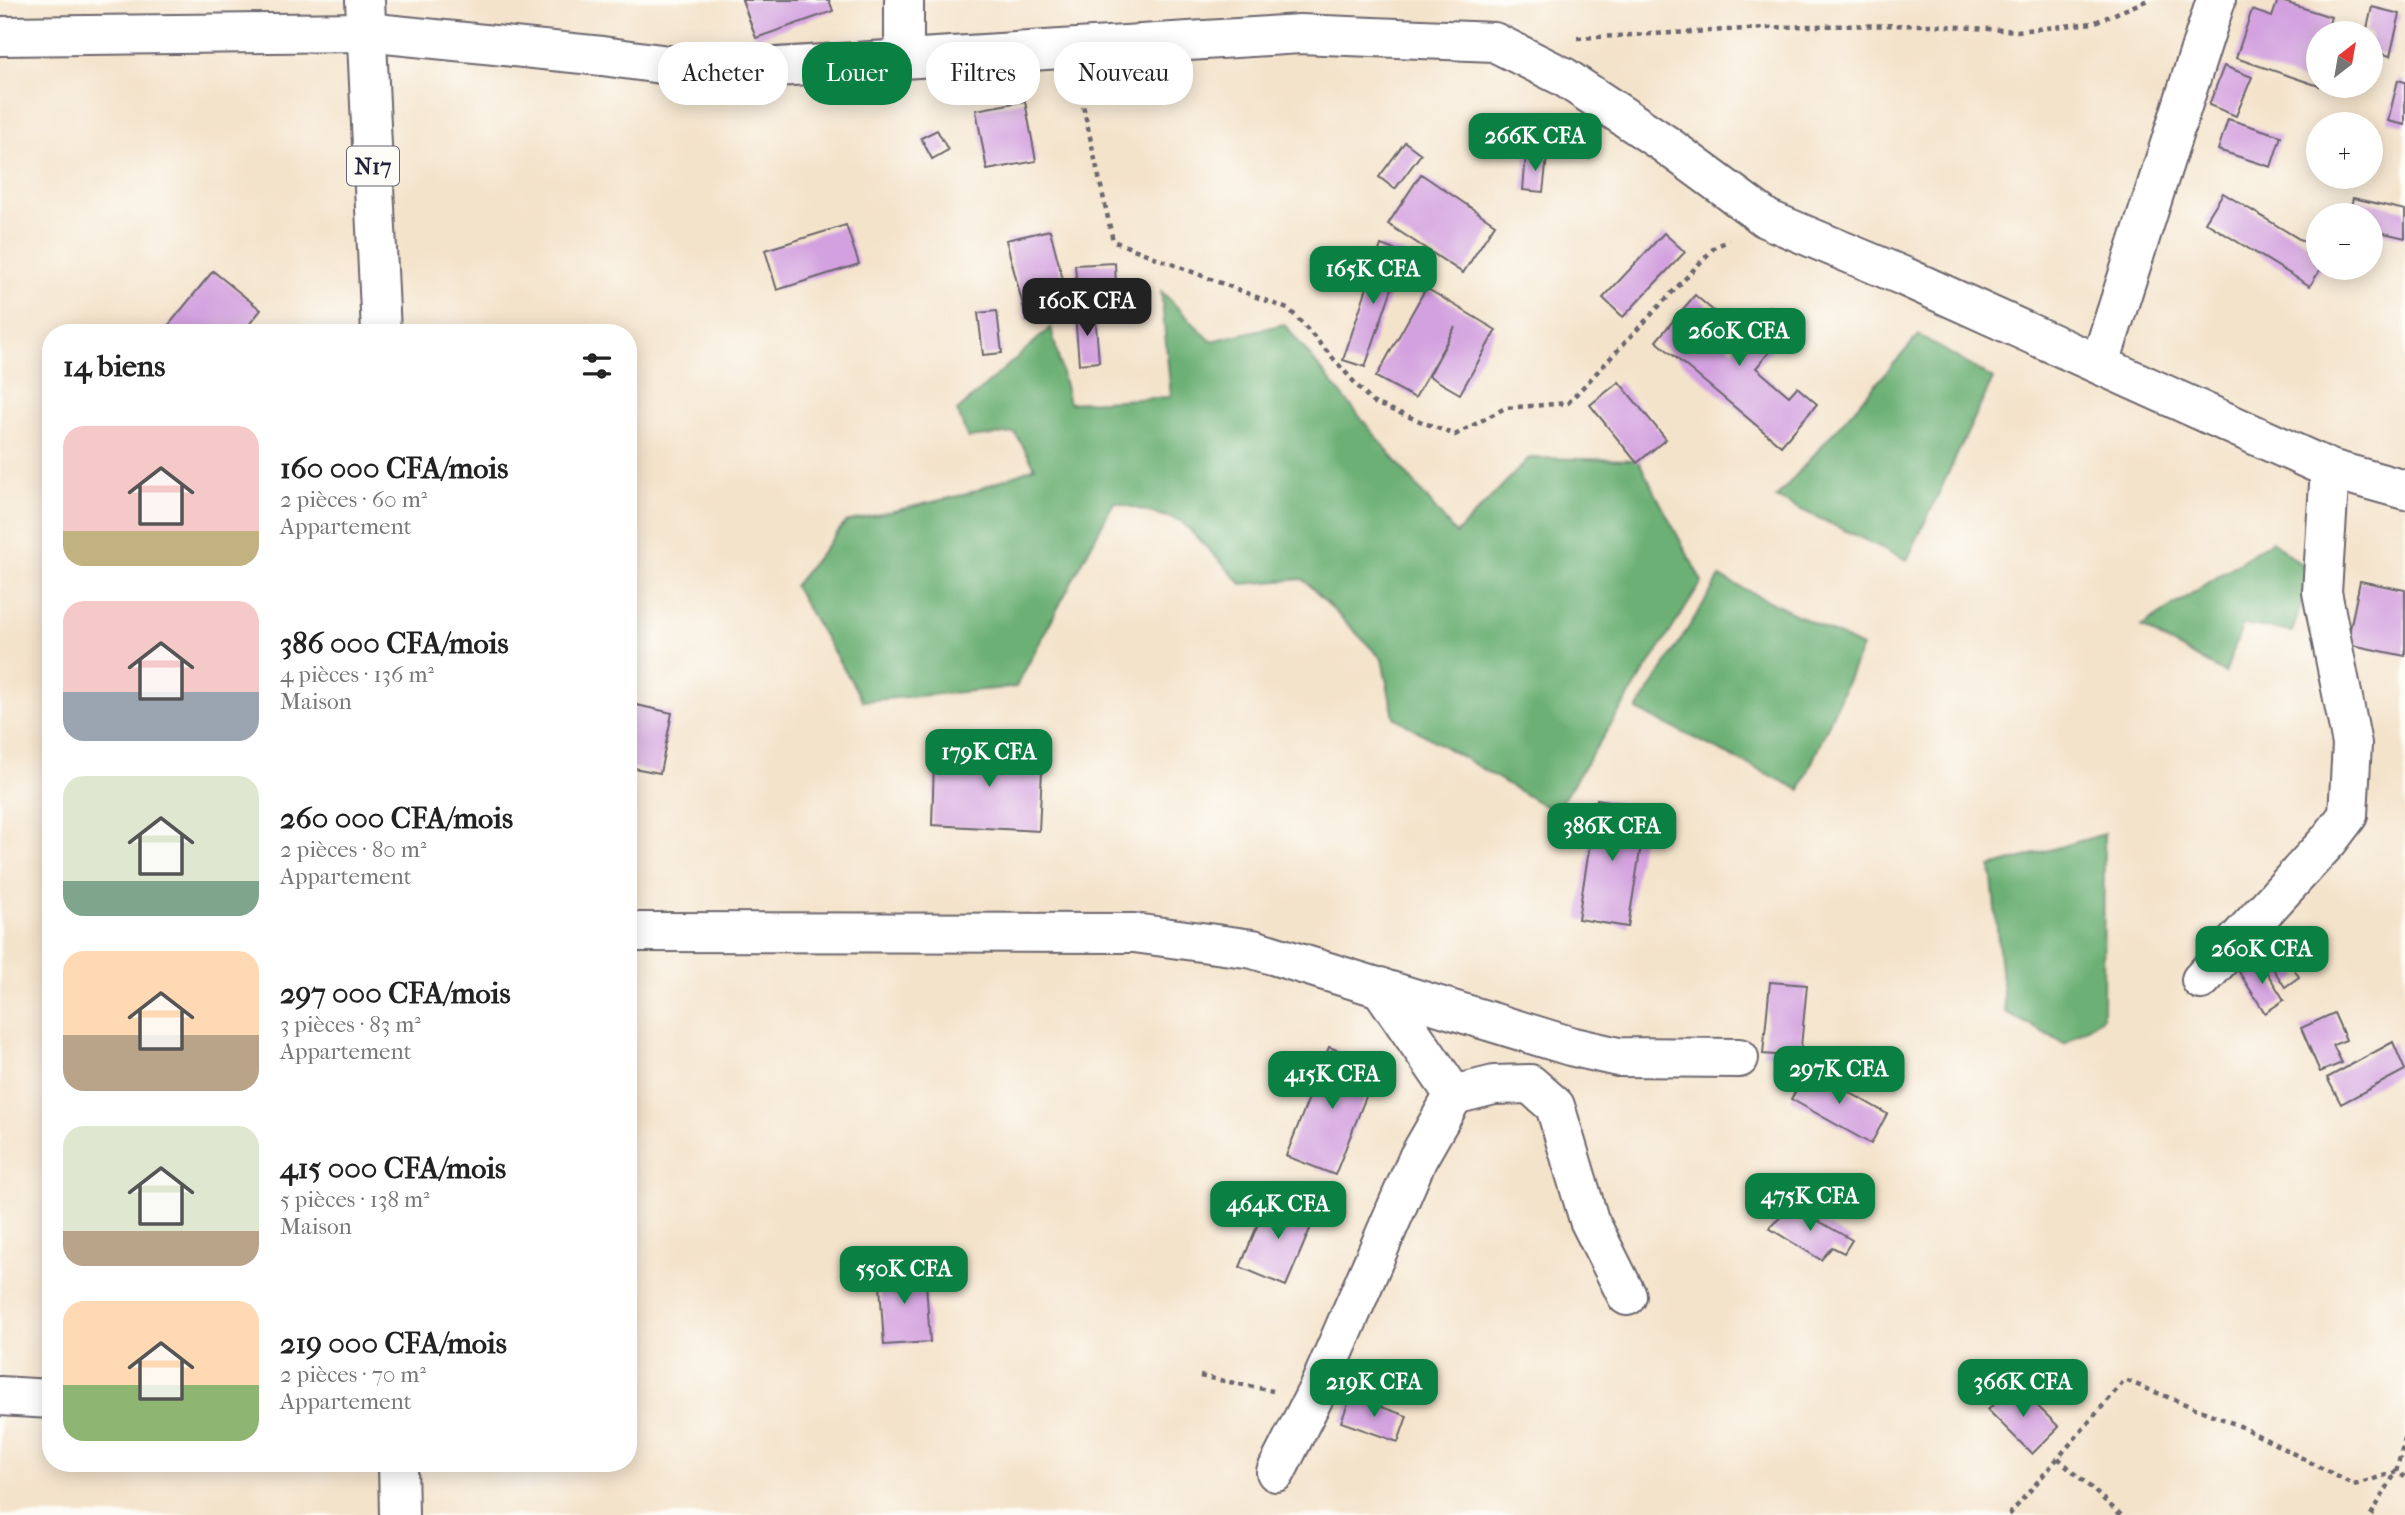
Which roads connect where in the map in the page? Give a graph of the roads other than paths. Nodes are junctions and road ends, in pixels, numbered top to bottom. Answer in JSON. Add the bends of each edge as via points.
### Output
{"nodes":[{"id":1,"x":904,"y":0,"type":"edge"},
{"id":2,"x":2216,"y":0,"type":"edge"},
{"id":3,"x":365,"y":16,"type":"edge"},
{"id":4,"x":0,"y":36,"type":"edge"},
{"id":5,"x":904,"y":42,"type":"edge"},
{"id":6,"x":912,"y":59,"type":"edge"},
{"id":7,"x":802,"y":65,"type":"edge"},
{"id":8,"x":381,"y":324,"type":"edge"},
{"id":9,"x":2101,"y":363,"type":"junction"},
{"id":10,"x":2330,"y":469,"type":"junction"},
{"id":11,"x":2405,"y":490,"type":"edge"},
{"id":12,"x":637,"y":932,"type":"edge"},
{"id":13,"x":2201,"y":980,"type":"dead end"},
{"id":14,"x":1380,"y":987,"type":"junction"},
{"id":15,"x":1739,"y":1058,"type":"dead end"},
{"id":16,"x":1454,"y":1095,"type":"junction"},
{"id":17,"x":1627,"y":1296,"type":"dead end"},
{"id":18,"x":0,"y":1396,"type":"edge"},
{"id":19,"x":42,"y":1398,"type":"edge"},
{"id":20,"x":398,"y":1472,"type":"edge"},
{"id":21,"x":1276,"y":1472,"type":"dead end"},
{"id":22,"x":399,"y":1515,"type":"edge"}],
"edges":[{"from":1,"to":5,"type":"street"},
{"from":2,"to":9,"type":"street"},
{"from":3,"to":4,"type":"street"},
{"from":3,"to":7,"type":"street","via":[[713,71]]},
{"from":3,"to":8,"type":"street","number":"N17"},
{"from":6,"to":9,"type":"street","via":[[1300,34],[1494,42],[1564,77],[1767,219]]},
{"from":9,"to":10,"type":"street"},
{"from":10,"to":11,"type":"street"},
{"from":10,"to":13,"type":"street","via":[[2322,592],[2352,744],[2348,815]]},
{"from":12,"to":14,"type":"street","via":[[1134,933],[1253,948]]},
{"from":14,"to":15,"type":"street","via":[[1618,1057]]},
{"from":14,"to":16,"type":"street"},
{"from":16,"to":17,"type":"street","via":[[1494,1085],[1530,1084],[1555,1106],[1589,1220]]},
{"from":16,"to":21,"type":"street","via":[[1418,1158],[1319,1387]]},
{"from":18,"to":19,"type":"street"},
{"from":20,"to":22,"type":"street"}]}
